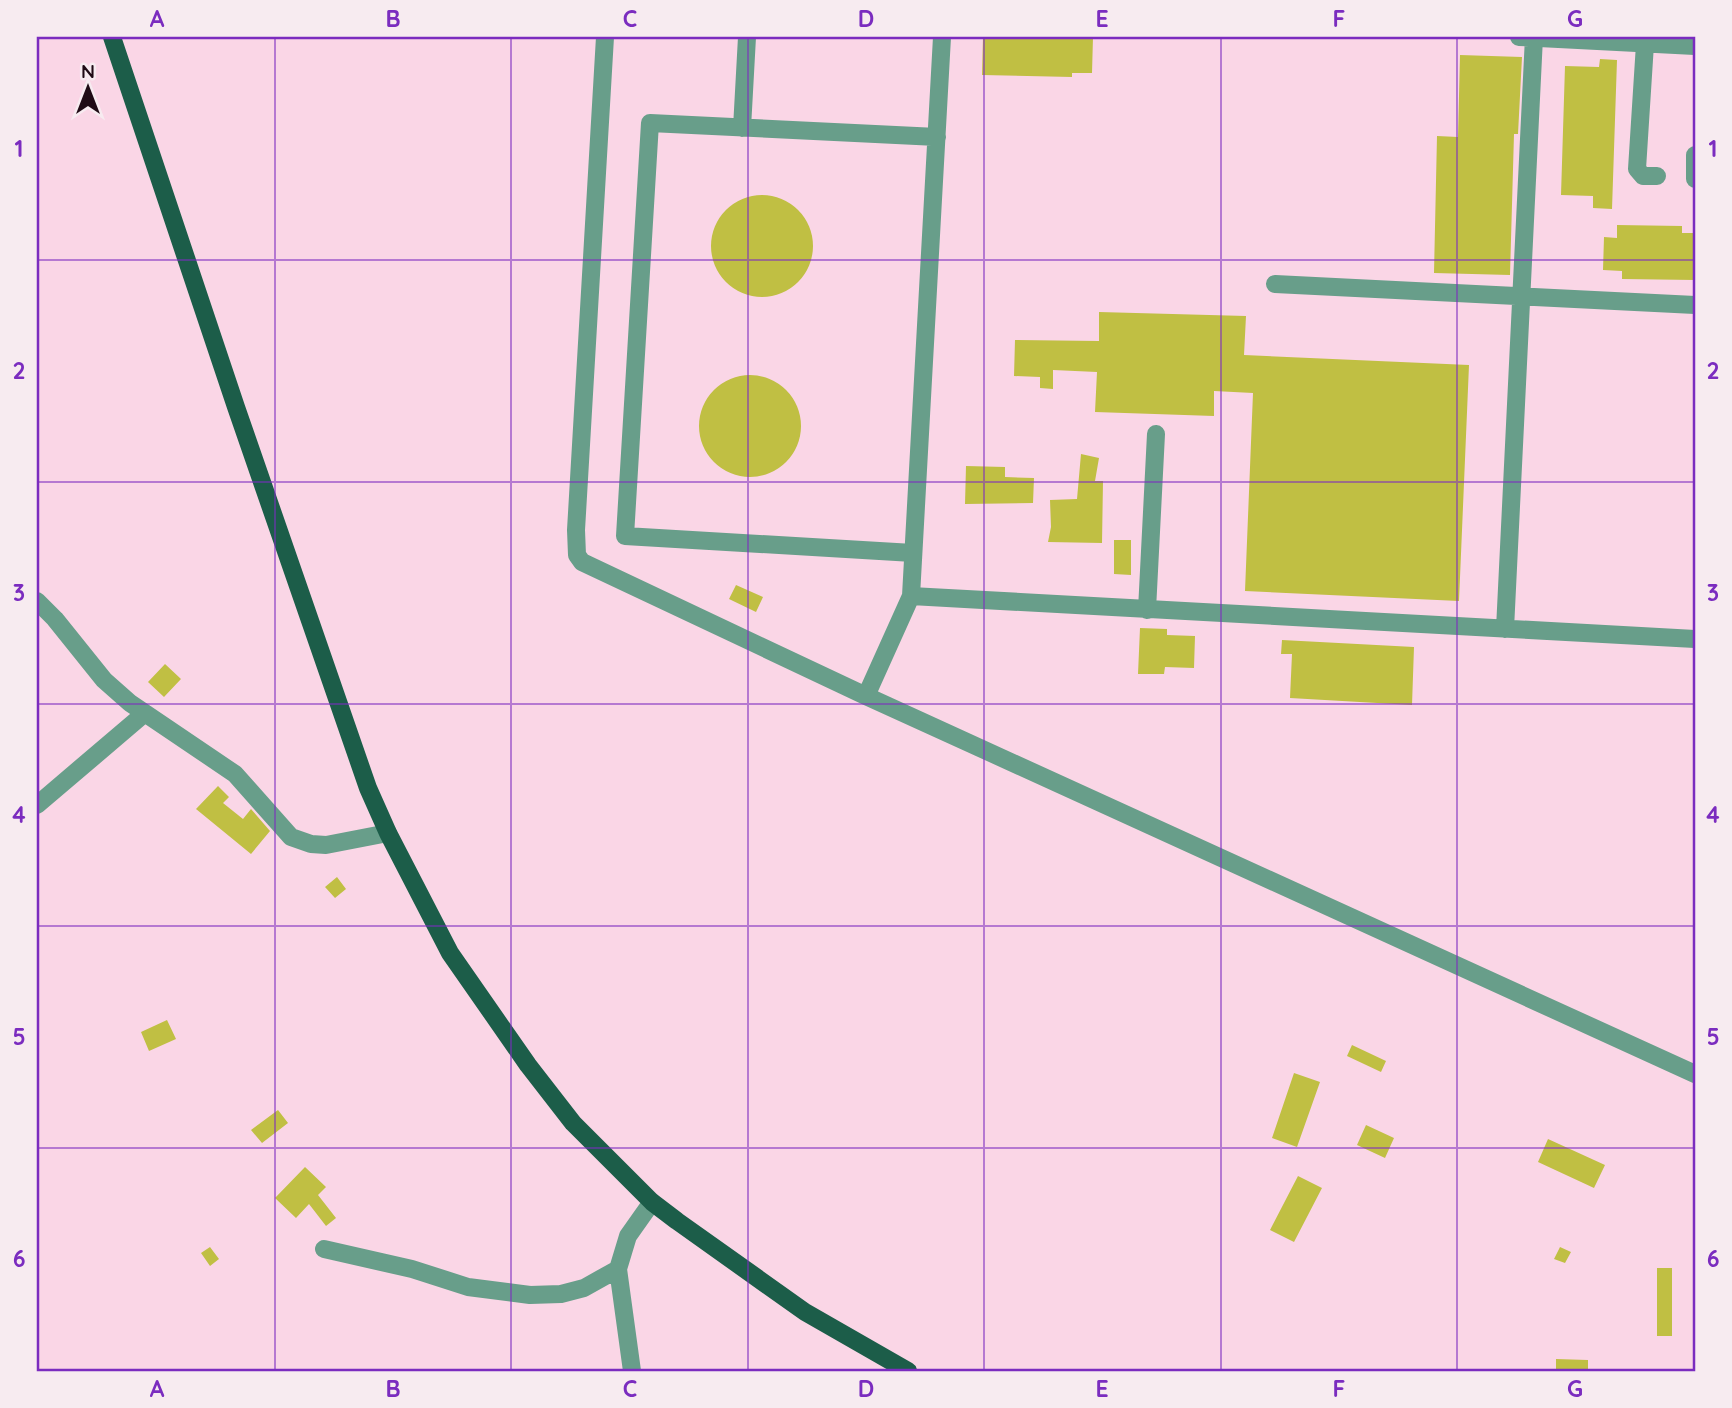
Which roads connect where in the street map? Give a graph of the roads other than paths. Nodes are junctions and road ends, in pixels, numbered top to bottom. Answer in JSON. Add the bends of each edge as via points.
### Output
{"nodes":[{"id":1,"x":112,"y":37,"type":"edge"},
{"id":2,"x":605,"y":37,"type":"edge"},
{"id":3,"x":747,"y":37,"type":"edge"},
{"id":4,"x":942,"y":37,"type":"edge"},
{"id":5,"x":1519,"y":37,"type":"edge"},
{"id":6,"x":1534,"y":37,"type":"edge"},
{"id":7,"x":1645,"y":44,"type":"junction"},
{"id":8,"x":1695,"y":46,"type":"edge"},
{"id":9,"x":742,"y":128,"type":"junction"},
{"id":10,"x":937,"y":137,"type":"junction"},
{"id":11,"x":1695,"y":155,"type":"edge"},
{"id":12,"x":1657,"y":176,"type":"dead end"},
{"id":13,"x":1695,"y":179,"type":"edge"},
{"id":14,"x":1275,"y":284,"type":"dead end"},
{"id":15,"x":1521,"y":297,"type":"junction"},
{"id":16,"x":1695,"y":305,"type":"edge"},
{"id":17,"x":1156,"y":434,"type":"dead end"},
{"id":18,"x":913,"y":553,"type":"junction"},
{"id":19,"x":911,"y":596,"type":"junction"},
{"id":20,"x":37,"y":601,"type":"edge"},
{"id":21,"x":1147,"y":610,"type":"junction"},
{"id":22,"x":1505,"y":629,"type":"junction"},
{"id":23,"x":1695,"y":639,"type":"edge"},
{"id":24,"x":866,"y":695,"type":"junction"},
{"id":25,"x":145,"y":713,"type":"junction"},
{"id":26,"x":37,"y":805,"type":"edge"},
{"id":27,"x":388,"y":833,"type":"junction"},
{"id":28,"x":1695,"y":1074,"type":"edge"},
{"id":29,"x":652,"y":1202,"type":"junction"},
{"id":30,"x":324,"y":1249,"type":"dead end"},
{"id":31,"x":618,"y":1269,"type":"junction"},
{"id":32,"x":632,"y":1371,"type":"edge"},
{"id":33,"x":908,"y":1371,"type":"edge"}],
"edges":[{"from":1,"to":27,"type":"main road","via":[[332,685]]},
{"from":2,"to":24,"type":"street","via":[[577,555],[588,566]]},
{"from":3,"to":9,"type":"street"},
{"from":4,"to":10,"type":"street"},
{"from":5,"to":6,"type":"street"},
{"from":6,"to":7,"type":"street"},
{"from":6,"to":15,"type":"street"},
{"from":7,"to":8,"type":"street"},
{"from":7,"to":12,"type":"street","via":[[1637,169],[1643,176]]},
{"from":9,"to":10,"type":"street"},
{"from":9,"to":18,"type":"street","via":[[650,123],[625,536]]},
{"from":10,"to":18,"type":"street"},
{"from":11,"to":13,"type":"street"},
{"from":14,"to":15,"type":"street"},
{"from":15,"to":16,"type":"street"},
{"from":15,"to":22,"type":"street"},
{"from":17,"to":21,"type":"street"},
{"from":18,"to":19,"type":"street"},
{"from":19,"to":21,"type":"street"},
{"from":19,"to":24,"type":"street"},
{"from":20,"to":25,"type":"street","via":[[104,680]]},
{"from":21,"to":22,"type":"street"},
{"from":22,"to":23,"type":"street"},
{"from":24,"to":28,"type":"street"},
{"from":25,"to":26,"type":"street"},
{"from":25,"to":27,"type":"street","via":[[234,774],[291,837],[326,845]]},
{"from":27,"to":29,"type":"main road","via":[[450,953],[527,1065],[573,1123]]},
{"from":29,"to":31,"type":"street","via":[[628,1236]]},
{"from":29,"to":33,"type":"main road","via":[[805,1312]]},
{"from":30,"to":31,"type":"street","via":[[468,1287],[530,1295],[584,1289]]},
{"from":31,"to":32,"type":"street"}]}
